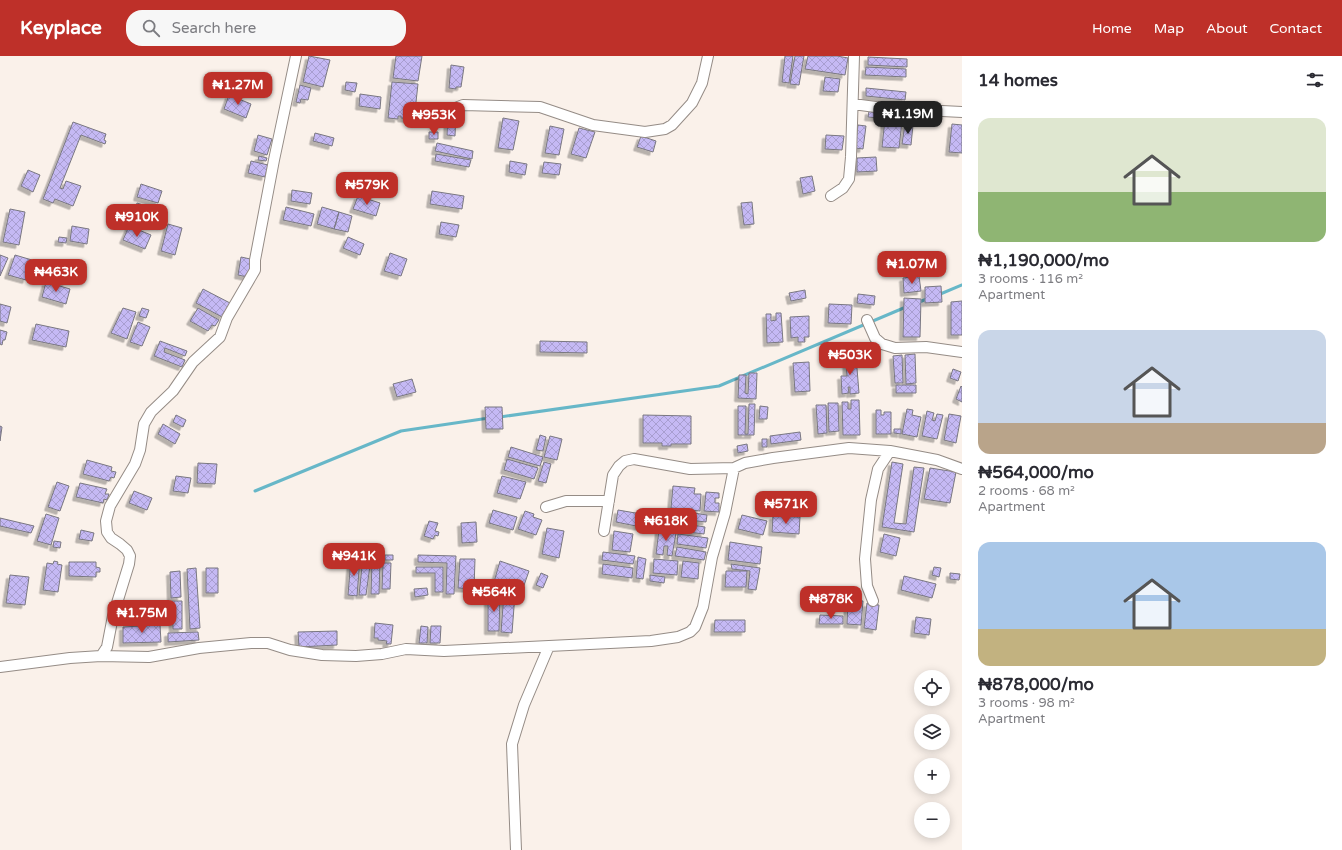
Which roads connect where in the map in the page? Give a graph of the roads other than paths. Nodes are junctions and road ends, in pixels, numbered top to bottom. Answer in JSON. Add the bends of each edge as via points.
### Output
{"nodes":[{"id":1,"x":296,"y":56,"type":"edge"},
{"id":2,"x":708,"y":56,"type":"edge"},
{"id":3,"x":854,"y":56,"type":"edge"},
{"id":4,"x":853,"y":104,"type":"junction"},
{"id":5,"x":962,"y":112,"type":"edge"},
{"id":6,"x":430,"y":118,"type":"dead end"},
{"id":7,"x":831,"y":196,"type":"dead end"},
{"id":8,"x":866,"y":320,"type":"dead end"},
{"id":9,"x":962,"y":352,"type":"edge"},
{"id":10,"x":890,"y":451,"type":"junction"},
{"id":11,"x":734,"y":468,"type":"junction"},
{"id":12,"x":962,"y":469,"type":"edge"},
{"id":13,"x":609,"y":501,"type":"junction"},
{"id":14,"x":546,"y":507,"type":"dead end"},
{"id":15,"x":604,"y":531,"type":"dead end"},
{"id":16,"x":873,"y":601,"type":"dead end"},
{"id":17,"x":549,"y":646,"type":"junction"},
{"id":18,"x":107,"y":647,"type":"junction"},
{"id":19,"x":101,"y":656,"type":"junction"},
{"id":20,"x":115,"y":656,"type":"junction"},
{"id":21,"x":0,"y":667,"type":"edge"},
{"id":22,"x":516,"y":850,"type":"edge"}],
"edges":[{"from":1,"to":18,"type":"street","via":[[274,160],[255,270],[220,337],[193,362],[173,391],[151,412],[144,424],[135,464],[110,506],[106,521],[107,532],[130,556],[112,616]]},
{"from":2,"to":6,"type":"street","via":[[702,83],[692,103],[672,125],[664,129],[644,132],[593,125],[540,107],[463,105]]},
{"from":3,"to":4,"type":"street"},
{"from":4,"to":5,"type":"street"},
{"from":4,"to":7,"type":"street","via":[[849,179],[843,188]]},
{"from":8,"to":9,"type":"street","via":[[875,338],[882,344],[895,348],[926,347]]},
{"from":10,"to":11,"type":"street","via":[[849,448],[773,458],[745,463]]},
{"from":10,"to":12,"type":"street","via":[[937,460]]},
{"from":10,"to":16,"type":"street","via":[[878,470],[871,500],[865,559],[867,586]]},
{"from":11,"to":13,"type":"street","via":[[690,468],[644,460],[625,461],[613,475]]},
{"from":11,"to":17,"type":"street","via":[[696,627],[678,637],[651,641]]},
{"from":13,"to":14,"type":"street","via":[[566,500]]},
{"from":13,"to":15,"type":"street"},
{"from":17,"to":20,"type":"street","via":[[444,651],[406,649],[356,656],[322,655],[290,650],[268,643],[251,643],[149,657]]},
{"from":17,"to":22,"type":"street","via":[[524,705],[512,744]]},
{"from":18,"to":19,"type":"street"},
{"from":18,"to":20,"type":"street"},
{"from":19,"to":20,"type":"street"},
{"from":19,"to":21,"type":"street"}]}
